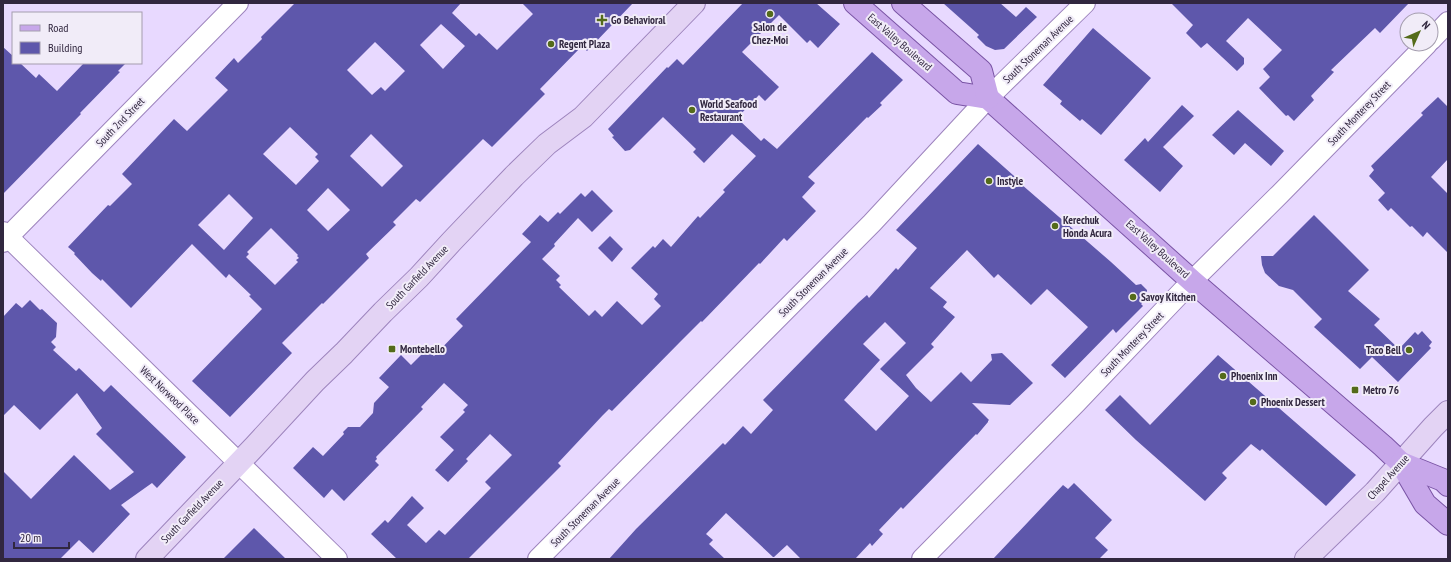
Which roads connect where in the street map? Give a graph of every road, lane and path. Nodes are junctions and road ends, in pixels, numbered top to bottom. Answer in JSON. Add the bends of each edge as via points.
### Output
{"nodes":[{"id":1,"x":238,"y":3,"type":"edge"},
{"id":2,"x":694,"y":3,"type":"edge"},
{"id":3,"x":855,"y":3,"type":"edge"},
{"id":4,"x":903,"y":3,"type":"edge"},
{"id":5,"x":1085,"y":3,"type":"edge"},
{"id":6,"x":1448,"y":22,"type":"edge"},
{"id":7,"x":1439,"y":32,"type":"edge"},
{"id":8,"x":1419,"y":52,"type":"edge"},
{"id":9,"x":988,"y":98,"type":"junction"},
{"id":10,"x":5,"y":237,"type":"edge"},
{"id":11,"x":1192,"y":281,"type":"junction"},
{"id":12,"x":1448,"y":412,"type":"edge"},
{"id":13,"x":239,"y":462,"type":"junction"},
{"id":14,"x":1401,"y":463,"type":"junction"},
{"id":15,"x":1448,"y":484,"type":"edge"},
{"id":16,"x":1448,"y":524,"type":"edge"},
{"id":17,"x":147,"y":559,"type":"edge"},
{"id":18,"x":337,"y":559,"type":"edge"},
{"id":19,"x":538,"y":559,"type":"edge"},
{"id":20,"x":922,"y":559,"type":"edge"},
{"id":21,"x":1306,"y":559,"type":"edge"}],
"edges":[{"from":1,"to":10,"type":"street","name":"South 2nd Street"},
{"from":2,"to":13,"type":"main road","name":"South Garfield Avenue","via":[[583,117],[547,144],[514,176]]},
{"from":3,"to":9,"type":"main road","name":"East Valley Boulevard","via":[[957,93]]},
{"from":4,"to":9,"type":"main road","via":[[981,71]]},
{"from":5,"to":9,"type":"street","name":"South Stoneman Avenue"},
{"from":6,"to":7,"type":"street"},
{"from":8,"to":11,"type":"street","name":"South Monterey Street"},
{"from":9,"to":11,"type":"main road","name":"East Valley Boulevard"},
{"from":9,"to":19,"type":"street","name":"South Stoneman Avenue","via":[[872,223]]},
{"from":10,"to":13,"type":"street","name":"West Norwood Place"},
{"from":11,"to":14,"type":"main road","name":"East Valley Boulevard"},
{"from":11,"to":20,"type":"street","name":"South Monterey Street"},
{"from":12,"to":14,"type":"main road","name":"Chapel Avenue"},
{"from":13,"to":17,"type":"main road","name":"South Garfield Avenue"},
{"from":13,"to":18,"type":"street","name":"West Norwood Place"},
{"from":14,"to":15,"type":"main road","name":"East Valley Boulevard","via":[[1444,480]]},
{"from":14,"to":16,"type":"main road","name":"East Valley Boulevard","via":[[1426,504]]},
{"from":14,"to":21,"type":"main road","name":"Chapel Avenue"}]}
